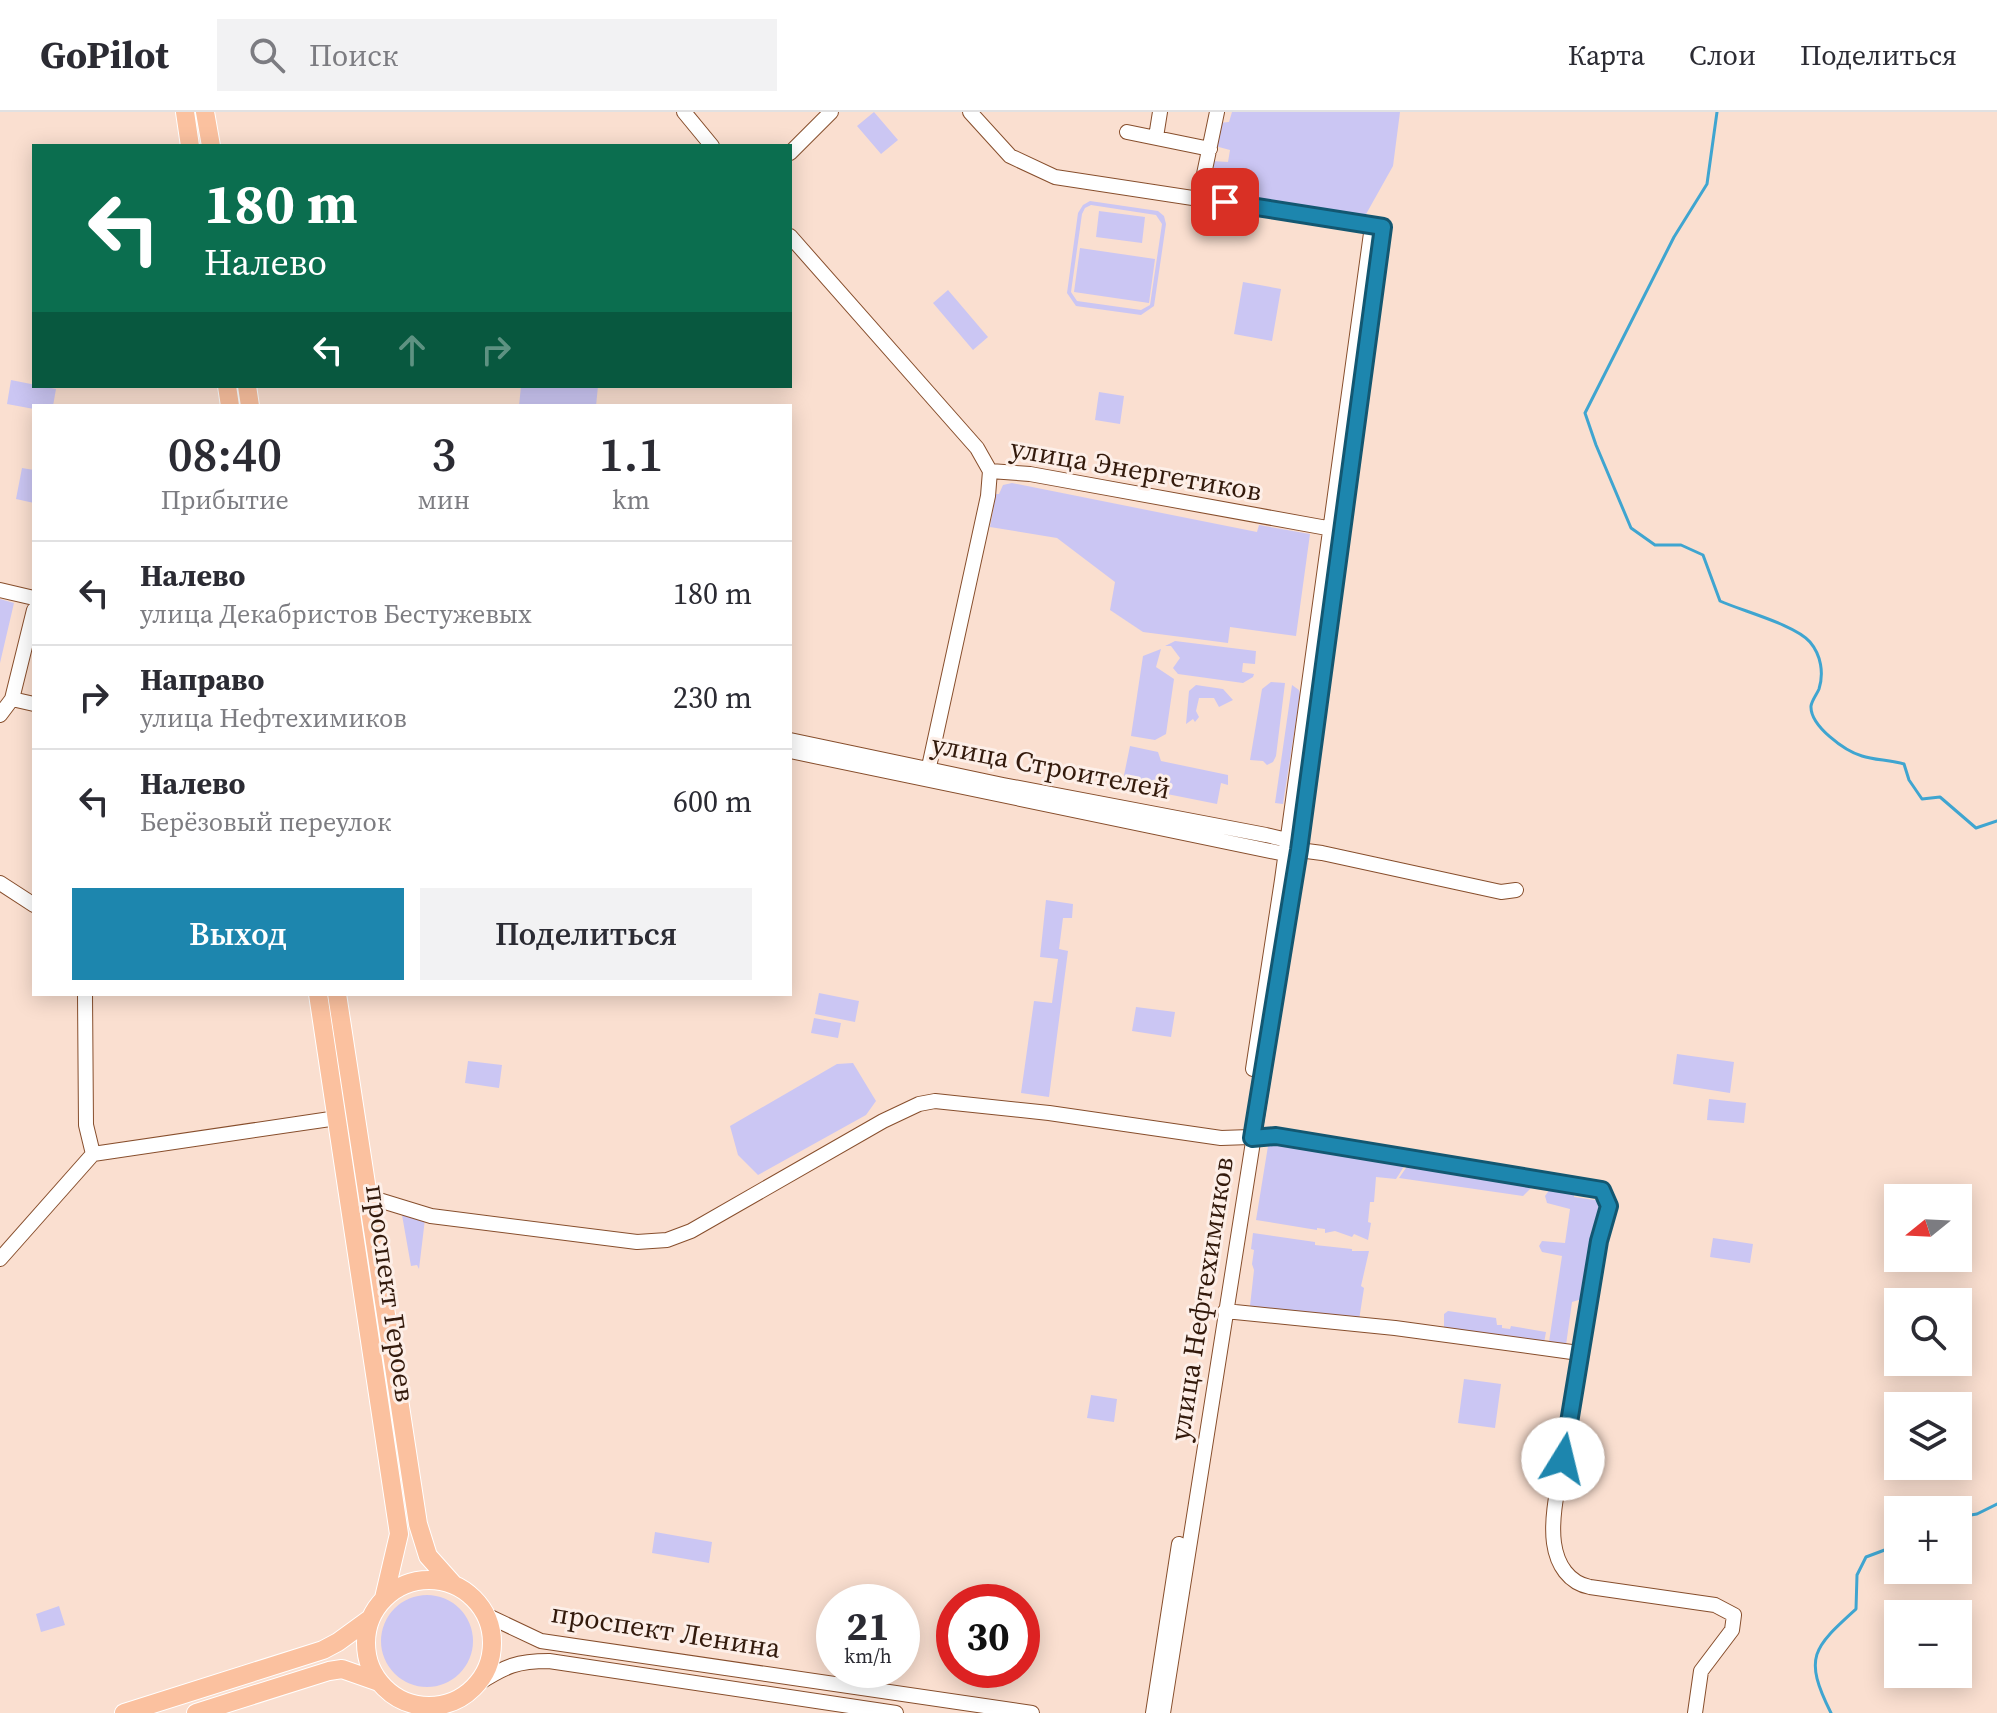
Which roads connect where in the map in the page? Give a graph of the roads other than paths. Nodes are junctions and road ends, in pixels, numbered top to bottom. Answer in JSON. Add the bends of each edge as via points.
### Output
{"nodes":[{"id":1,"x":185,"y":112,"type":"edge"},
{"id":2,"x":205,"y":112,"type":"edge"},
{"id":3,"x":684,"y":112,"type":"edge"},
{"id":4,"x":831,"y":112,"type":"edge"},
{"id":5,"x":970,"y":112,"type":"edge"},
{"id":6,"x":1160,"y":112,"type":"edge"},
{"id":7,"x":1217,"y":112,"type":"edge"},
{"id":8,"x":1127,"y":132,"type":"dead end"},
{"id":9,"x":1156,"y":137,"type":"junction"},
{"id":10,"x":190,"y":144,"type":"edge"},
{"id":11,"x":211,"y":144,"type":"edge"},
{"id":12,"x":710,"y":144,"type":"edge"},
{"id":13,"x":1210,"y":149,"type":"junction"},
{"id":14,"x":792,"y":151,"type":"edge"},
{"id":15,"x":1199,"y":198,"type":"junction"},
{"id":16,"x":792,"y":238,"type":"edge"},
{"id":17,"x":990,"y":471,"type":"junction"},
{"id":18,"x":1336,"y":530,"type":"junction"},
{"id":19,"x":0,"y":590,"type":"edge"},
{"id":20,"x":32,"y":598,"type":"edge"},
{"id":21,"x":32,"y":618,"type":"edge"},
{"id":22,"x":12,"y":699,"type":"junction"},
{"id":23,"x":32,"y":704,"type":"edge"},
{"id":24,"x":0,"y":715,"type":"edge"},
{"id":25,"x":792,"y":740,"type":"edge"},
{"id":26,"x":792,"y":751,"type":"edge"},
{"id":27,"x":927,"y":774,"type":"junction"},
{"id":28,"x":1290,"y":848,"type":"junction"},
{"id":29,"x":0,"y":883,"type":"edge"},
{"id":30,"x":1516,"y":890,"type":"dead end"},
{"id":31,"x":32,"y":904,"type":"edge"},
{"id":32,"x":85,"y":996,"type":"edge"},
{"id":33,"x":318,"y":996,"type":"edge"},
{"id":34,"x":337,"y":996,"type":"edge"},
{"id":35,"x":337,"y":1118,"type":"junction"},
{"id":36,"x":1248,"y":1138,"type":"junction"},
{"id":37,"x":93,"y":1154,"type":"junction"},
{"id":38,"x":369,"y":1197,"type":"junction"},
{"id":39,"x":0,"y":1259,"type":"edge"},
{"id":40,"x":1225,"y":1311,"type":"junction"},
{"id":41,"x":1579,"y":1353,"type":"junction"},
{"id":42,"x":453,"y":1584,"type":"junction"},
{"id":43,"x":384,"y":1598,"type":"junction"},
{"id":44,"x":486,"y":1615,"type":"junction"},
{"id":45,"x":371,"y":1618,"type":"junction"},
{"id":46,"x":379,"y":1682,"type":"junction"},
{"id":47,"x":479,"y":1683,"type":"junction"},
{"id":48,"x":124,"y":1713,"type":"edge"},
{"id":49,"x":196,"y":1713,"type":"edge"},
{"id":50,"x":896,"y":1713,"type":"edge"},
{"id":51,"x":1032,"y":1713,"type":"edge"},
{"id":52,"x":1153,"y":1713,"type":"edge"},
{"id":53,"x":1163,"y":1713,"type":"edge"},
{"id":54,"x":1695,"y":1713,"type":"edge"}],
"edges":[{"from":1,"to":10,"type":"main road"},
{"from":2,"to":11,"type":"main road"},
{"from":3,"to":12,"type":"street"},
{"from":4,"to":14,"type":"street"},
{"from":5,"to":15,"type":"street","via":[[1010,156],[1041,172]]},
{"from":6,"to":9,"type":"street"},
{"from":7,"to":13,"type":"street"},
{"from":8,"to":9,"type":"street"},
{"from":9,"to":13,"type":"street"},
{"from":13,"to":15,"type":"street"},
{"from":15,"to":18,"type":"street","name":"улица Нефтехимиков","via":[[1378,227]]},
{"from":16,"to":17,"type":"street","name":"улица Энергетиков","via":[[977,448]]},
{"from":17,"to":18,"type":"street","name":"улица Энергетиков"},
{"from":17,"to":27,"type":"street"},
{"from":18,"to":28,"type":"street","name":"улица Нефтехимиков"},
{"from":19,"to":20,"type":"street"},
{"from":21,"to":22,"type":"street"},
{"from":22,"to":23,"type":"street"},
{"from":22,"to":24,"type":"street"},
{"from":25,"to":27,"type":"street","name":"улица Строителей"},
{"from":26,"to":27,"type":"street","name":"улица Строителей"},
{"from":27,"to":28,"type":"street","name":"улица Строителей"},
{"from":28,"to":30,"type":"street","name":"улица Строителей","via":[[1501,892]]},
{"from":28,"to":36,"type":"street","name":"улица Нефтехимиков"},
{"from":29,"to":31,"type":"street"},
{"from":32,"to":37,"type":"street","via":[[86,1125]]},
{"from":33,"to":35,"type":"main road","name":"проспект Героев"},
{"from":34,"to":38,"type":"main road","name":"проспект Героев"},
{"from":35,"to":37,"type":"street"},
{"from":35,"to":43,"type":"main road","name":"проспект Героев","via":[[399,1534]]},
{"from":36,"to":38,"type":"street","via":[[935,1101],[883,1121],[691,1231],[649,1242],[431,1216]]},
{"from":36,"to":40,"type":"street","name":"улица Нефтехимиков"},
{"from":36,"to":41,"type":"street","via":[[1276,1136],[1602,1190],[1609,1206]]},
{"from":36,"to":52,"type":"street"},
{"from":37,"to":39,"type":"street"},
{"from":38,"to":42,"type":"main road","name":"проспект Героев","via":[[418,1524],[428,1556]]},
{"from":40,"to":41,"type":"street"},
{"from":40,"to":53,"type":"street","name":"улица Нефтехимиков"},
{"from":41,"to":54,"type":"street","via":[[1554,1543],[1574,1583],[1715,1605],[1734,1615],[1732,1630],[1701,1671]]},
{"from":42,"to":43,"type":"main road","via":[[428,1580],[404,1585]]},
{"from":42,"to":44,"type":"main road"},
{"from":43,"to":45,"type":"main road"},
{"from":44,"to":47,"type":"main road","via":[[492,1638],[490,1662]]},
{"from":44,"to":51,"type":"street","name":"проспект Ленина","via":[[541,1641]]},
{"from":45,"to":46,"type":"main road","via":[[368,1662]]},
{"from":45,"to":48,"type":"main road","via":[[323,1650]]},
{"from":46,"to":47,"type":"main road","via":[[392,1695],[424,1707],[457,1700]]},
{"from":46,"to":49,"type":"main road","via":[[342,1669],[329,1671]]},
{"from":47,"to":50,"type":"street","name":"проспект Ленина","via":[[510,1664],[549,1661]]}]}
